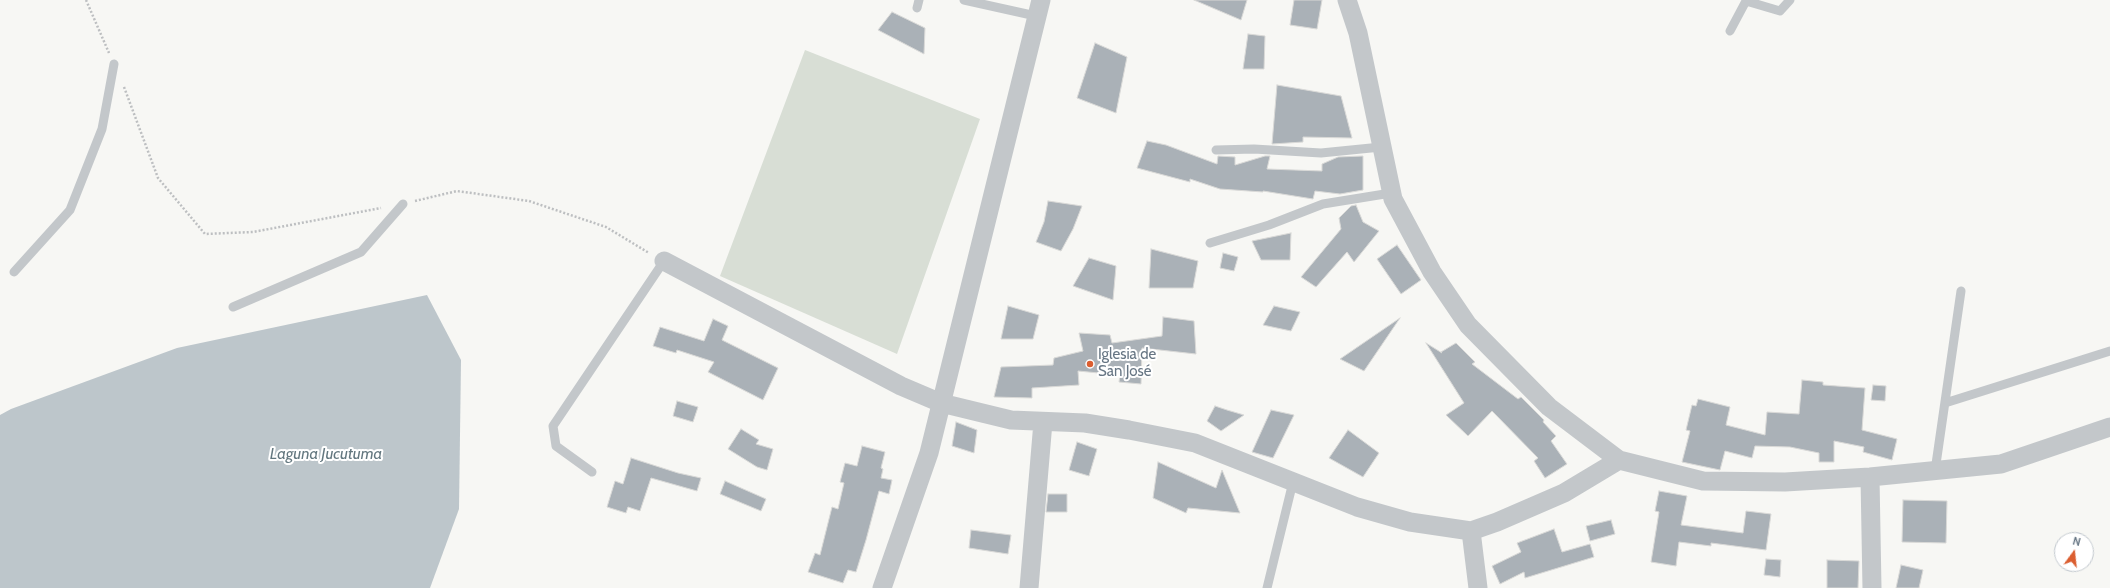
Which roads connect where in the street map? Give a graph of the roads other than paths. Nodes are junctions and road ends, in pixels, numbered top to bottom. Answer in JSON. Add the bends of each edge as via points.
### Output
{"nodes":[{"id":1,"x":964,"y":0,"type":"edge"},
{"id":2,"x":1347,"y":0,"type":"edge"},
{"id":3,"x":1790,"y":0,"type":"edge"},
{"id":4,"x":1039,"y":8,"type":"edge"},
{"id":5,"x":1730,"y":31,"type":"dead end"},
{"id":6,"x":114,"y":64,"type":"road end"},
{"id":7,"x":1381,"y":147,"type":"junction"},
{"id":8,"x":1216,"y":150,"type":"dead end"},
{"id":9,"x":1391,"y":192,"type":"junction"},
{"id":10,"x":403,"y":204,"type":"road end"},
{"id":11,"x":1210,"y":243,"type":"dead end"},
{"id":12,"x":664,"y":261,"type":"joint"},
{"id":13,"x":14,"y":272,"type":"dead end"},
{"id":14,"x":1961,"y":291,"type":"dead end"},
{"id":15,"x":233,"y":307,"type":"dead end"},
{"id":16,"x":2110,"y":351,"type":"edge"},
{"id":17,"x":941,"y":403,"type":"junction"},
{"id":18,"x":1945,"y":403,"type":"junction"},
{"id":19,"x":1043,"y":422,"type":"junction"},
{"id":20,"x":2110,"y":427,"type":"edge"},
{"id":21,"x":1619,"y":460,"type":"junction"},
{"id":22,"x":1935,"y":471,"type":"junction"},
{"id":23,"x":592,"y":472,"type":"dead end"},
{"id":24,"x":1870,"y":477,"type":"junction"},
{"id":25,"x":1292,"y":482,"type":"junction"},
{"id":26,"x":1471,"y":531,"type":"junction"},
{"id":27,"x":882,"y":588,"type":"edge"},
{"id":28,"x":1029,"y":588,"type":"edge"},
{"id":29,"x":1267,"y":588,"type":"edge"},
{"id":30,"x":1478,"y":588,"type":"edge"},
{"id":31,"x":1872,"y":588,"type":"edge"}],
"edges":[{"from":1,"to":4,"type":"lane"},
{"from":2,"to":7,"type":"street","via":[[1358,33]]},
{"from":3,"to":5,"type":"lane","via":[[1780,11],[1746,1]]},
{"from":4,"to":17,"type":"street"},
{"from":6,"to":13,"type":"lane","via":[[102,129],[70,210]]},
{"from":7,"to":8,"type":"lane","via":[[1321,153],[1254,149]]},
{"from":7,"to":9,"type":"street"},
{"from":9,"to":11,"type":"lane","via":[[1323,204],[1269,225]]},
{"from":9,"to":21,"type":"street","via":[[1432,272],[1468,325],[1549,407]]},
{"from":10,"to":15,"type":"lane","via":[[361,252]]},
{"from":12,"to":17,"type":"street","via":[[901,386]]},
{"from":12,"to":23,"type":"lane","via":[[554,426],[556,446]]},
{"from":14,"to":18,"type":"lane"},
{"from":16,"to":18,"type":"lane"},
{"from":17,"to":19,"type":"street","via":[[1011,420]]},
{"from":17,"to":27,"type":"street","via":[[929,453]]},
{"from":18,"to":22,"type":"lane"},
{"from":19,"to":25,"type":"street","via":[[1085,423],[1195,443]]},
{"from":19,"to":28,"type":"street"},
{"from":20,"to":22,"type":"street","via":[[2001,464]]},
{"from":21,"to":24,"type":"street","via":[[1703,482],[1785,482]]},
{"from":21,"to":26,"type":"street","via":[[1564,493]]},
{"from":22,"to":24,"type":"street"},
{"from":24,"to":31,"type":"street"},
{"from":25,"to":26,"type":"street","via":[[1356,507],[1410,522]]},
{"from":25,"to":29,"type":"lane"},
{"from":26,"to":30,"type":"street"}]}
